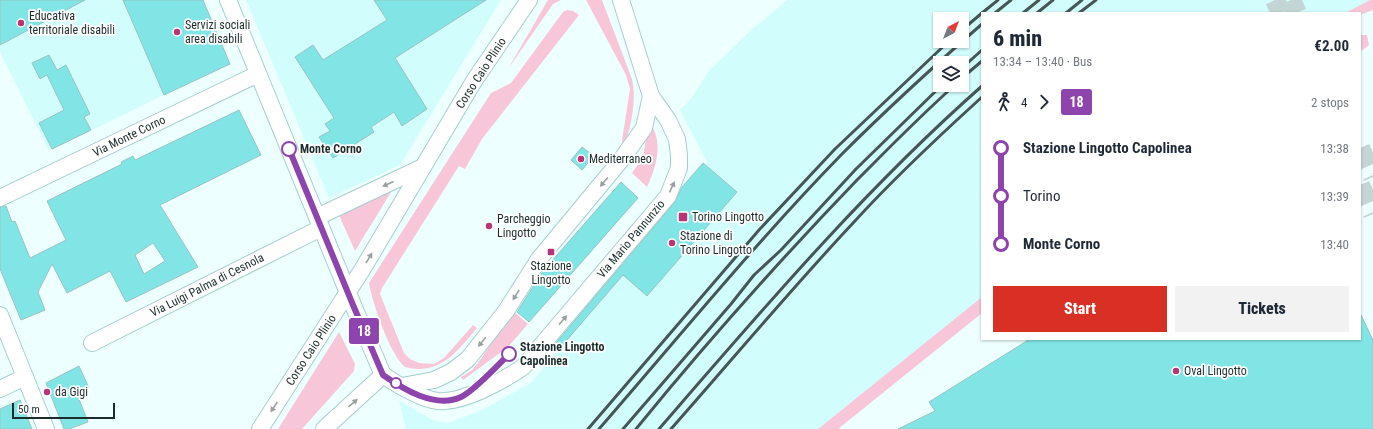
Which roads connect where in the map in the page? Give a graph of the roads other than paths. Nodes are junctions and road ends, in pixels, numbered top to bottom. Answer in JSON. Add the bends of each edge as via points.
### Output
{"nodes":[{"id":1,"x":228,"y":0,"type":"edge"},
{"id":2,"x":529,"y":0,"type":"edge"},
{"id":3,"x":621,"y":0,"type":"edge"},
{"id":4,"x":258,"y":74,"type":"junction"},
{"id":5,"x":651,"y":96,"type":"junction"},
{"id":6,"x":423,"y":168,"type":"junction"},
{"id":7,"x":0,"y":198,"type":"edge"},
{"id":8,"x":319,"y":222,"type":"junction"},
{"id":9,"x":348,"y":291,"type":"junction"},
{"id":10,"x":0,"y":315,"type":"edge"},
{"id":11,"x":92,"y":343,"type":"dead end"},
{"id":12,"x":383,"y":375,"type":"junction"},
{"id":13,"x":25,"y":377,"type":"junction"},
{"id":14,"x":402,"y":386,"type":"junction"},
{"id":15,"x":0,"y":389,"type":"edge"},
{"id":16,"x":46,"y":429,"type":"edge"},
{"id":17,"x":260,"y":429,"type":"edge"},
{"id":18,"x":324,"y":429,"type":"edge"}],
"edges":[{"from":1,"to":4,"type":"street"},
{"from":2,"to":6,"type":"street","name":"Corso Caio Plinio","via":[[474,81]]},
{"from":3,"to":5,"type":"street"},
{"from":4,"to":7,"type":"street","name":"Via Monte Corno"},
{"from":4,"to":8,"type":"street"},
{"from":5,"to":14,"type":"street","one_way":true,"via":[[644,128],[621,160],[539,259],[506,311],[468,359],[451,372],[434,380]]},
{"from":14,"to":5,"type":"street","name":"Via Mario Pannunzio","one_way":true,"via":[[430,399],[446,401],[496,384],[523,367],[668,196],[679,168],[677,139],[668,120]]},
{"from":6,"to":8,"type":"street","one_way":true},
{"from":9,"to":6,"type":"street","name":"Corso Caio Plinio","one_way":true},
{"from":8,"to":9,"type":"street"},
{"from":8,"to":11,"type":"street","name":"Via Luigi Palma di Cesnola"},
{"from":9,"to":12,"type":"street"},
{"from":9,"to":17,"type":"street","name":"Corso Caio Plinio","one_way":true},
{"from":10,"to":13,"type":"street"},
{"from":12,"to":14,"type":"street","name":"Via Mario Pannunzio"},
{"from":18,"to":12,"type":"street","one_way":true},
{"from":13,"to":15,"type":"street"},
{"from":13,"to":16,"type":"street"}]}
